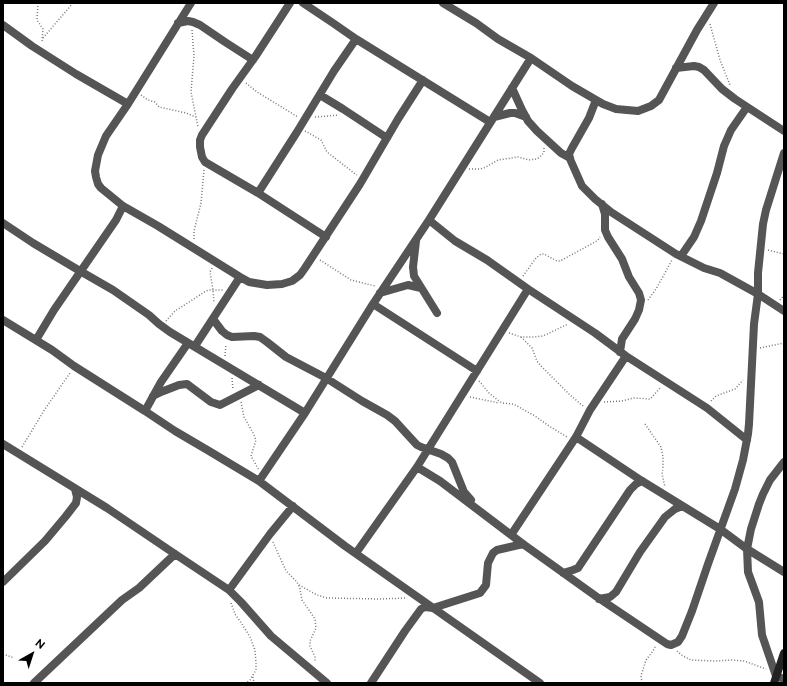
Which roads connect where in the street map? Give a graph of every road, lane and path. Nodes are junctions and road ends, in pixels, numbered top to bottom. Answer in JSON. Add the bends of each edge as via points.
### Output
{"nodes":[{"id":1,"x":38,"y":3,"type":"edge"},
{"id":2,"x":73,"y":3,"type":"edge"},
{"id":3,"x":290,"y":3,"type":"edge"},
{"id":4,"x":303,"y":3,"type":"edge"},
{"id":5,"x":443,"y":3,"type":"edge"},
{"id":6,"x":714,"y":3,"type":"edge"},
{"id":7,"x":188,"y":4,"type":"edge"},
{"id":8,"x":708,"y":12,"type":"junction"},
{"id":9,"x":191,"y":22,"type":"junction"},
{"id":10,"x":178,"y":23,"type":"junction"},
{"id":11,"x":3,"y":25,"type":"edge"},
{"id":12,"x":42,"y":38,"type":"junction"},
{"id":13,"x":356,"y":39,"type":"junction"},
{"id":14,"x":42,"y":52,"type":"junction"},
{"id":15,"x":531,"y":58,"type":"junction"},
{"id":16,"x":253,"y":60,"type":"junction"},
{"id":17,"x":676,"y":68,"type":"junction"},
{"id":18,"x":240,"y":77,"type":"junction"},
{"id":19,"x":423,"y":80,"type":"junction"},
{"id":20,"x":512,"y":88,"type":"junction"},
{"id":21,"x":320,"y":95,"type":"junction"},
{"id":22,"x":134,"y":96,"type":"junction"},
{"id":23,"x":735,"y":99,"type":"junction"},
{"id":24,"x":596,"y":100,"type":"junction"},
{"id":25,"x":128,"y":104,"type":"junction"},
{"id":26,"x":747,"y":107,"type":"junction"},
{"id":27,"x":350,"y":114,"type":"junction"},
{"id":28,"x":196,"y":117,"type":"junction"},
{"id":29,"x":526,"y":117,"type":"junction"},
{"id":30,"x":492,"y":119,"type":"junction"},
{"id":31,"x":304,"y":121,"type":"junction"},
{"id":32,"x":784,"y":131,"type":"edge"},
{"id":33,"x":201,"y":135,"type":"junction"},
{"id":34,"x":386,"y":138,"type":"junction"},
{"id":35,"x":544,"y":138,"type":"junction"},
{"id":36,"x":784,"y":153,"type":"edge"},
{"id":37,"x":570,"y":158,"type":"junction"},
{"id":38,"x":205,"y":162,"type":"junction"},
{"id":39,"x":461,"y":169,"type":"junction"},
{"id":40,"x":365,"y":176,"type":"junction"},
{"id":41,"x":258,"y":193,"type":"junction"},
{"id":42,"x":602,"y":204,"type":"junction"},
{"id":43,"x":123,"y":206,"type":"junction"},
{"id":44,"x":429,"y":220,"type":"junction"},
{"id":45,"x":3,"y":223,"type":"edge"},
{"id":46,"x":605,"y":226,"type":"junction"},
{"id":47,"x":326,"y":236,"type":"junction"},
{"id":48,"x":416,"y":240,"type":"junction"},
{"id":49,"x":760,"y":248,"type":"junction"},
{"id":50,"x":197,"y":250,"type":"junction"},
{"id":51,"x":784,"y":254,"type":"edge"},
{"id":52,"x":678,"y":255,"type":"junction"},
{"id":53,"x":313,"y":256,"type":"junction"},
{"id":54,"x":217,"y":263,"type":"junction"},
{"id":55,"x":80,"y":271,"type":"junction"},
{"id":56,"x":240,"y":278,"type":"junction"},
{"id":57,"x":518,"y":282,"type":"junction"},
{"id":58,"x":421,"y":288,"type":"junction"},
{"id":59,"x":528,"y":289,"type":"junction"},
{"id":60,"x":213,"y":290,"type":"junction"},
{"id":61,"x":232,"y":290,"type":"junction"},
{"id":62,"x":382,"y":290,"type":"junction"},
{"id":63,"x":758,"y":294,"type":"junction"},
{"id":64,"x":373,"y":304,"type":"junction"},
{"id":65,"x":641,"y":306,"type":"junction"},
{"id":66,"x":784,"y":311,"type":"edge"},
{"id":67,"x":436,"y":313,"type":"dead end"},
{"id":68,"x":213,"y":319,"type":"junction"},
{"id":69,"x":3,"y":320,"type":"edge"},
{"id":70,"x":575,"y":320,"type":"junction"},
{"id":71,"x":163,"y":327,"type":"junction"},
{"id":72,"x":501,"y":331,"type":"junction"},
{"id":73,"x":224,"y":332,"type":"junction"},
{"id":74,"x":521,"y":337,"type":"junction"},
{"id":75,"x":36,"y":340,"type":"junction"},
{"id":76,"x":192,"y":344,"type":"junction"},
{"id":77,"x":784,"y":344,"type":"edge"},
{"id":78,"x":753,"y":350,"type":"junction"},
{"id":79,"x":623,"y":354,"type":"junction"},
{"id":80,"x":74,"y":366,"type":"junction"},
{"id":81,"x":230,"y":368,"type":"junction"},
{"id":82,"x":476,"y":373,"type":"junction"},
{"id":83,"x":326,"y":378,"type":"junction"},
{"id":84,"x":744,"y":379,"type":"dead end"},
{"id":85,"x":665,"y":381,"type":"junction"},
{"id":86,"x":259,"y":385,"type":"junction"},
{"id":87,"x":463,"y":394,"type":"junction"},
{"id":88,"x":153,"y":396,"type":"junction"},
{"id":89,"x":238,"y":396,"type":"junction"},
{"id":90,"x":596,"y":401,"type":"junction"},
{"id":91,"x":502,"y":403,"type":"junction"},
{"id":92,"x":707,"y":408,"type":"junction"},
{"id":93,"x":590,"y":410,"type":"junction"},
{"id":94,"x":145,"y":411,"type":"junction"},
{"id":95,"x":305,"y":413,"type":"junction"},
{"id":96,"x":644,"y":424,"type":"dead end"},
{"id":97,"x":575,"y":438,"type":"junction"},
{"id":98,"x":747,"y":440,"type":"junction"},
{"id":99,"x":3,"y":444,"type":"edge"},
{"id":100,"x":427,"y":450,"type":"junction"},
{"id":101,"x":18,"y":454,"type":"junction"},
{"id":102,"x":784,"y":462,"type":"edge"},
{"id":103,"x":417,"y":467,"type":"junction"},
{"id":104,"x":261,"y":479,"type":"junction"},
{"id":105,"x":642,"y":481,"type":"junction"},
{"id":106,"x":75,"y":489,"type":"junction"},
{"id":107,"x":667,"y":496,"type":"junction"},
{"id":108,"x":293,"y":506,"type":"junction"},
{"id":109,"x":682,"y":506,"type":"junction"},
{"id":110,"x":479,"y":510,"type":"junction"},
{"id":111,"x":720,"y":529,"type":"junction"},
{"id":112,"x":270,"y":534,"type":"junction"},
{"id":113,"x":511,"y":535,"type":"junction"},
{"id":114,"x":523,"y":544,"type":"junction"},
{"id":115,"x":747,"y":549,"type":"junction"},
{"id":116,"x":356,"y":553,"type":"junction"},
{"id":117,"x":175,"y":554,"type":"junction"},
{"id":118,"x":784,"y":572,"type":"edge"},
{"id":119,"x":563,"y":573,"type":"junction"},
{"id":120,"x":3,"y":582,"type":"edge"},
{"id":121,"x":298,"y":584,"type":"junction"},
{"id":122,"x":229,"y":590,"type":"junction"},
{"id":123,"x":418,"y":597,"type":"junction"},
{"id":124,"x":599,"y":599,"type":"junction"},
{"id":125,"x":433,"y":608,"type":"junction"},
{"id":126,"x":656,"y":637,"type":"junction"},
{"id":127,"x":669,"y":645,"type":"junction"},
{"id":128,"x":784,"y":653,"type":"edge"},
{"id":129,"x":3,"y":654,"type":"edge"},
{"id":130,"x":14,"y":658,"type":"dead end"},
{"id":131,"x":313,"y":672,"type":"junction"},
{"id":132,"x":253,"y":676,"type":"junction"},
{"id":133,"x":777,"y":677,"type":"edge"},
{"id":134,"x":34,"y":683,"type":"edge"},
{"id":135,"x":246,"y":683,"type":"edge"},
{"id":136,"x":254,"y":683,"type":"edge"},
{"id":137,"x":327,"y":683,"type":"edge"},
{"id":138,"x":371,"y":683,"type":"edge"},
{"id":139,"x":540,"y":683,"type":"edge"},
{"id":140,"x":642,"y":683,"type":"edge"}],
"edges":[{"from":1,"to":12,"type":"path","via":[[37,20],[43,28]]},
{"from":2,"to":12,"type":"path"},
{"from":3,"to":16,"type":"street"},
{"from":4,"to":13,"type":"street"},
{"from":5,"to":15,"type":"street"},
{"from":6,"to":8,"type":"street"},
{"from":7,"to":10,"type":"street"},
{"from":8,"to":17,"type":"street"},
{"from":8,"to":23,"type":"path","via":[[720,60]]},
{"from":9,"to":10,"type":"street"},
{"from":9,"to":16,"type":"street","via":[[200,25]]},
{"from":9,"to":28,"type":"path","via":[[194,56],[191,92]]},
{"from":10,"to":22,"type":"street"},
{"from":11,"to":14,"type":"street"},
{"from":12,"to":14,"type":"path"},
{"from":13,"to":19,"type":"street"},
{"from":13,"to":21,"type":"street"},
{"from":14,"to":25,"type":"street"},
{"from":15,"to":20,"type":"street"},
{"from":15,"to":24,"type":"street"},
{"from":16,"to":18,"type":"street"},
{"from":17,"to":23,"type":"street","via":[[699,67]]},
{"from":17,"to":24,"type":"street","via":[[659,100],[644,109],[616,109]]},
{"from":18,"to":31,"type":"path","via":[[257,92]]},
{"from":18,"to":33,"type":"street"},
{"from":19,"to":30,"type":"street"},
{"from":19,"to":34,"type":"street"},
{"from":20,"to":29,"type":"street"},
{"from":20,"to":30,"type":"street"},
{"from":21,"to":27,"type":"street"},
{"from":21,"to":31,"type":"street"},
{"from":22,"to":25,"type":"street"},
{"from":22,"to":28,"type":"path","via":[[142,96],[155,102],[159,107]]},
{"from":23,"to":26,"type":"street"},
{"from":24,"to":37,"type":"street","via":[[572,148]]},
{"from":25,"to":43,"type":"street","via":[[106,136],[95,171],[101,188]]},
{"from":26,"to":32,"type":"street"},
{"from":26,"to":52,"type":"street","via":[[731,130],[724,146],[694,237]]},
{"from":27,"to":31,"type":"path"},
{"from":27,"to":34,"type":"street"},
{"from":28,"to":33,"type":"path"},
{"from":29,"to":30,"type":"street","via":[[510,113]]},
{"from":29,"to":35,"type":"street"},
{"from":30,"to":39,"type":"street"},
{"from":31,"to":40,"type":"path","via":[[305,131],[322,140],[327,152],[354,174]]},
{"from":31,"to":41,"type":"street"},
{"from":33,"to":38,"type":"street","via":[[200,147]]},
{"from":34,"to":40,"type":"street"},
{"from":35,"to":37,"type":"street"},
{"from":35,"to":39,"type":"path","via":[[544,152],[537,159],[518,157],[498,160],[480,169]]},
{"from":36,"to":49,"type":"street","via":[[766,210]]},
{"from":37,"to":42,"type":"street","via":[[582,186]]},
{"from":38,"to":41,"type":"street"},
{"from":38,"to":50,"type":"path","via":[[200,209],[194,231]]},
{"from":39,"to":44,"type":"street"},
{"from":40,"to":47,"type":"street"},
{"from":41,"to":47,"type":"street"},
{"from":42,"to":46,"type":"street"},
{"from":42,"to":52,"type":"street"},
{"from":43,"to":50,"type":"street"},
{"from":43,"to":55,"type":"street"},
{"from":44,"to":48,"type":"street"},
{"from":44,"to":57,"type":"street","via":[[455,241]]},
{"from":45,"to":55,"type":"street"},
{"from":46,"to":57,"type":"path","via":[[598,240],[560,261],[541,254]]},
{"from":46,"to":65,"type":"street","via":[[608,237],[640,293]]},
{"from":47,"to":53,"type":"street"},
{"from":48,"to":58,"type":"street","via":[[413,271]]},
{"from":48,"to":62,"type":"street"},
{"from":49,"to":51,"type":"path"},
{"from":49,"to":63,"type":"street"},
{"from":50,"to":54,"type":"street"},
{"from":52,"to":63,"type":"street","via":[[720,273]]},
{"from":52,"to":65,"type":"path","via":[[656,289]]},
{"from":53,"to":56,"type":"street","via":[[300,275],[282,284],[267,285]]},
{"from":53,"to":62,"type":"path","via":[[351,280]]},
{"from":54,"to":56,"type":"street"},
{"from":54,"to":60,"type":"path","via":[[210,270]]},
{"from":55,"to":71,"type":"street","via":[[134,304]]},
{"from":55,"to":75,"type":"street"},
{"from":56,"to":61,"type":"street"},
{"from":57,"to":59,"type":"street"},
{"from":58,"to":62,"type":"street","via":[[408,285]]},
{"from":58,"to":67,"type":"street"},
{"from":59,"to":70,"type":"street"},
{"from":59,"to":72,"type":"street"},
{"from":60,"to":61,"type":"path"},
{"from":60,"to":71,"type":"path","via":[[206,291],[175,310]]},
{"from":61,"to":68,"type":"street"},
{"from":62,"to":64,"type":"street"},
{"from":63,"to":66,"type":"street"},
{"from":63,"to":78,"type":"street"},
{"from":64,"to":82,"type":"street"},
{"from":64,"to":83,"type":"street"},
{"from":65,"to":79,"type":"street","via":[[622,339]]},
{"from":68,"to":73,"type":"street"},
{"from":68,"to":76,"type":"street"},
{"from":69,"to":75,"type":"street"},
{"from":70,"to":74,"type":"path","via":[[543,336]]},
{"from":70,"to":79,"type":"street"},
{"from":71,"to":76,"type":"street"},
{"from":72,"to":74,"type":"path"},
{"from":72,"to":82,"type":"street"},
{"from":73,"to":81,"type":"path","via":[[225,356]]},
{"from":73,"to":83,"type":"street","via":[[232,337],[260,337],[286,357]]},
{"from":74,"to":93,"type":"path","via":[[532,348],[540,365],[569,394]]},
{"from":75,"to":80,"type":"street"},
{"from":76,"to":81,"type":"street"},
{"from":76,"to":88,"type":"street"},
{"from":77,"to":78,"type":"path"},
{"from":78,"to":98,"type":"street"},
{"from":79,"to":85,"type":"street"},
{"from":79,"to":90,"type":"street"},
{"from":80,"to":94,"type":"street"},
{"from":80,"to":101,"type":"path"},
{"from":81,"to":86,"type":"street"},
{"from":81,"to":89,"type":"path","via":[[233,389]]},
{"from":82,"to":87,"type":"street"},
{"from":82,"to":91,"type":"path","via":[[489,393]]},
{"from":83,"to":95,"type":"street"},
{"from":83,"to":100,"type":"street","via":[[387,415],[414,442]]},
{"from":84,"to":92,"type":"path","via":[[735,389],[714,397]]},
{"from":85,"to":90,"type":"path","via":[[650,399]]},
{"from":85,"to":92,"type":"street"},
{"from":86,"to":89,"type":"street"},
{"from":86,"to":95,"type":"street"},
{"from":87,"to":91,"type":"path"},
{"from":87,"to":100,"type":"street"},
{"from":88,"to":89,"type":"street","via":[[185,384],[217,405]]},
{"from":88,"to":94,"type":"street"},
{"from":89,"to":104,"type":"path","via":[[244,417],[256,440],[251,456]]},
{"from":90,"to":93,"type":"street"},
{"from":91,"to":97,"type":"path","via":[[513,404],[563,435]]},
{"from":92,"to":98,"type":"street"},
{"from":93,"to":97,"type":"street"},
{"from":94,"to":104,"type":"street","via":[[209,451]]},
{"from":95,"to":104,"type":"street"},
{"from":96,"to":107,"type":"path","via":[[661,447],[662,474]]},
{"from":97,"to":105,"type":"street"},
{"from":97,"to":113,"type":"street"},
{"from":98,"to":111,"type":"street","via":[[744,460]]},
{"from":99,"to":101,"type":"street"},
{"from":100,"to":103,"type":"street"},
{"from":100,"to":110,"type":"street","via":[[441,454],[452,462],[464,492]]},
{"from":101,"to":106,"type":"street"},
{"from":102,"to":115,"type":"street","via":[[763,494]]},
{"from":103,"to":110,"type":"street"},
{"from":103,"to":116,"type":"street"},
{"from":104,"to":108,"type":"street"},
{"from":105,"to":107,"type":"street"},
{"from":105,"to":119,"type":"street","via":[[630,490],[578,568]]},
{"from":106,"to":117,"type":"street"},
{"from":106,"to":120,"type":"street","via":[[76,503],[71,510],[45,541]]},
{"from":107,"to":109,"type":"street"},
{"from":108,"to":112,"type":"street"},
{"from":108,"to":116,"type":"street"},
{"from":109,"to":111,"type":"street"},
{"from":109,"to":124,"type":"street","via":[[665,517],[616,592],[610,597]]},
{"from":110,"to":113,"type":"street"},
{"from":111,"to":115,"type":"street"},
{"from":111,"to":127,"type":"street","via":[[682,636],[678,642]]},
{"from":112,"to":121,"type":"path","via":[[286,571]]},
{"from":112,"to":122,"type":"street"},
{"from":113,"to":114,"type":"street"},
{"from":114,"to":119,"type":"street"},
{"from":114,"to":125,"type":"street","via":[[493,553],[488,563],[486,585],[480,593]]},
{"from":115,"to":118,"type":"street"},
{"from":115,"to":133,"type":"street","via":[[748,572],[759,602],[762,635]]},
{"from":116,"to":123,"type":"street"},
{"from":117,"to":122,"type":"street"},
{"from":117,"to":134,"type":"street"},
{"from":119,"to":124,"type":"street"},
{"from":121,"to":123,"type":"path","via":[[327,598]]},
{"from":121,"to":131,"type":"path","via":[[302,600],[316,623],[310,642],[315,657]]},
{"from":122,"to":131,"type":"street","via":[[271,636]]},
{"from":122,"to":132,"type":"path","via":[[235,614],[255,650],[256,670]]},
{"from":123,"to":125,"type":"street"},
{"from":124,"to":126,"type":"street"},
{"from":125,"to":138,"type":"street","via":[[421,609]]},
{"from":125,"to":139,"type":"street"},
{"from":126,"to":127,"type":"street"},
{"from":126,"to":140,"type":"path","via":[[656,647],[642,671]]},
{"from":127,"to":133,"type":"path","via":[[691,660],[744,661],[766,669]]},
{"from":128,"to":133,"type":"street"},
{"from":129,"to":130,"type":"path"},
{"from":131,"to":137,"type":"street"},
{"from":132,"to":135,"type":"path"},
{"from":132,"to":136,"type":"path"}]}
